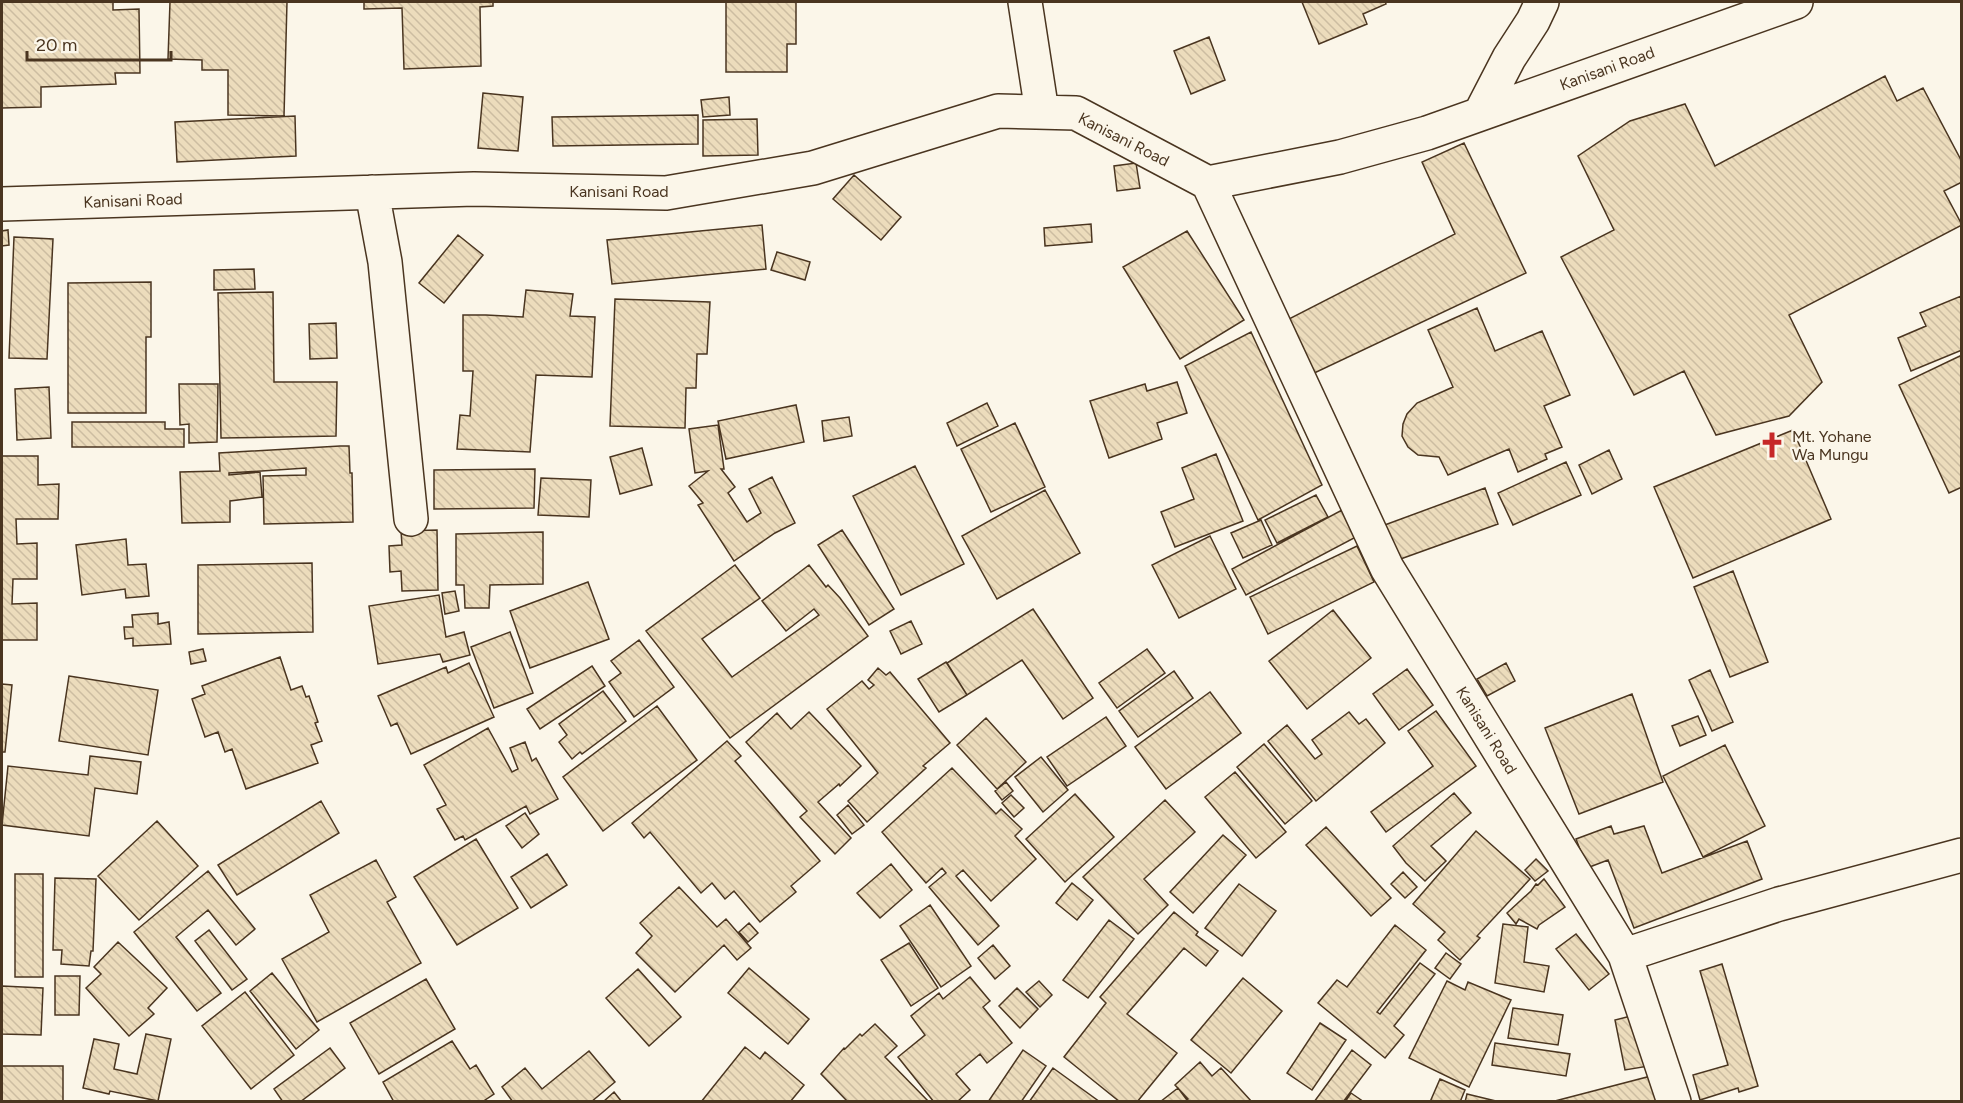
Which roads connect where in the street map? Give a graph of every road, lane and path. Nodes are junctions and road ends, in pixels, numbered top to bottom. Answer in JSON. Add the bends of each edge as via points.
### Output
{"nodes":[{"id":1,"x":1024,"y":2,"type":"edge"},
{"id":2,"x":1542,"y":2,"type":"edge"},
{"id":3,"x":1796,"y":2,"type":"edge"},
{"id":4,"x":1042,"y":112,"type":"junction"},
{"id":5,"x":1480,"y":114,"type":"junction"},
{"id":6,"x":1208,"y":183,"type":"junction"},
{"id":7,"x":372,"y":192,"type":"junction"},
{"id":8,"x":2,"y":204,"type":"edge"},
{"id":9,"x":411,"y":519,"type":"dead end"},
{"id":10,"x":1962,"y":855,"type":"edge"},
{"id":11,"x":1625,"y":955,"type":"junction"},
{"id":12,"x":1674,"y":1101,"type":"edge"}],
"edges":[{"from":1,"to":4,"type":"street"},
{"from":2,"to":5,"type":"street"},
{"from":3,"to":5,"type":"street","name":"Kanisani Road"},
{"from":4,"to":6,"type":"street","name":"Kanisani Road","via":[[1076,112]]},
{"from":4,"to":7,"type":"street","name":"Kanisani Road","via":[[998,111],[813,168],[666,193],[474,189]]},
{"from":5,"to":6,"type":"street","name":"Kanisani Road","via":[[1340,157]]},
{"from":6,"to":11,"type":"street","name":"Kanisani Road","via":[[1387,568]]},
{"from":7,"to":8,"type":"street","name":"Kanisani Road"},
{"from":7,"to":9,"type":"street","via":[[385,262]]},
{"from":10,"to":11,"type":"street","via":[[1779,904]]},
{"from":11,"to":12,"type":"street","name":"Kanisani Road"}]}
